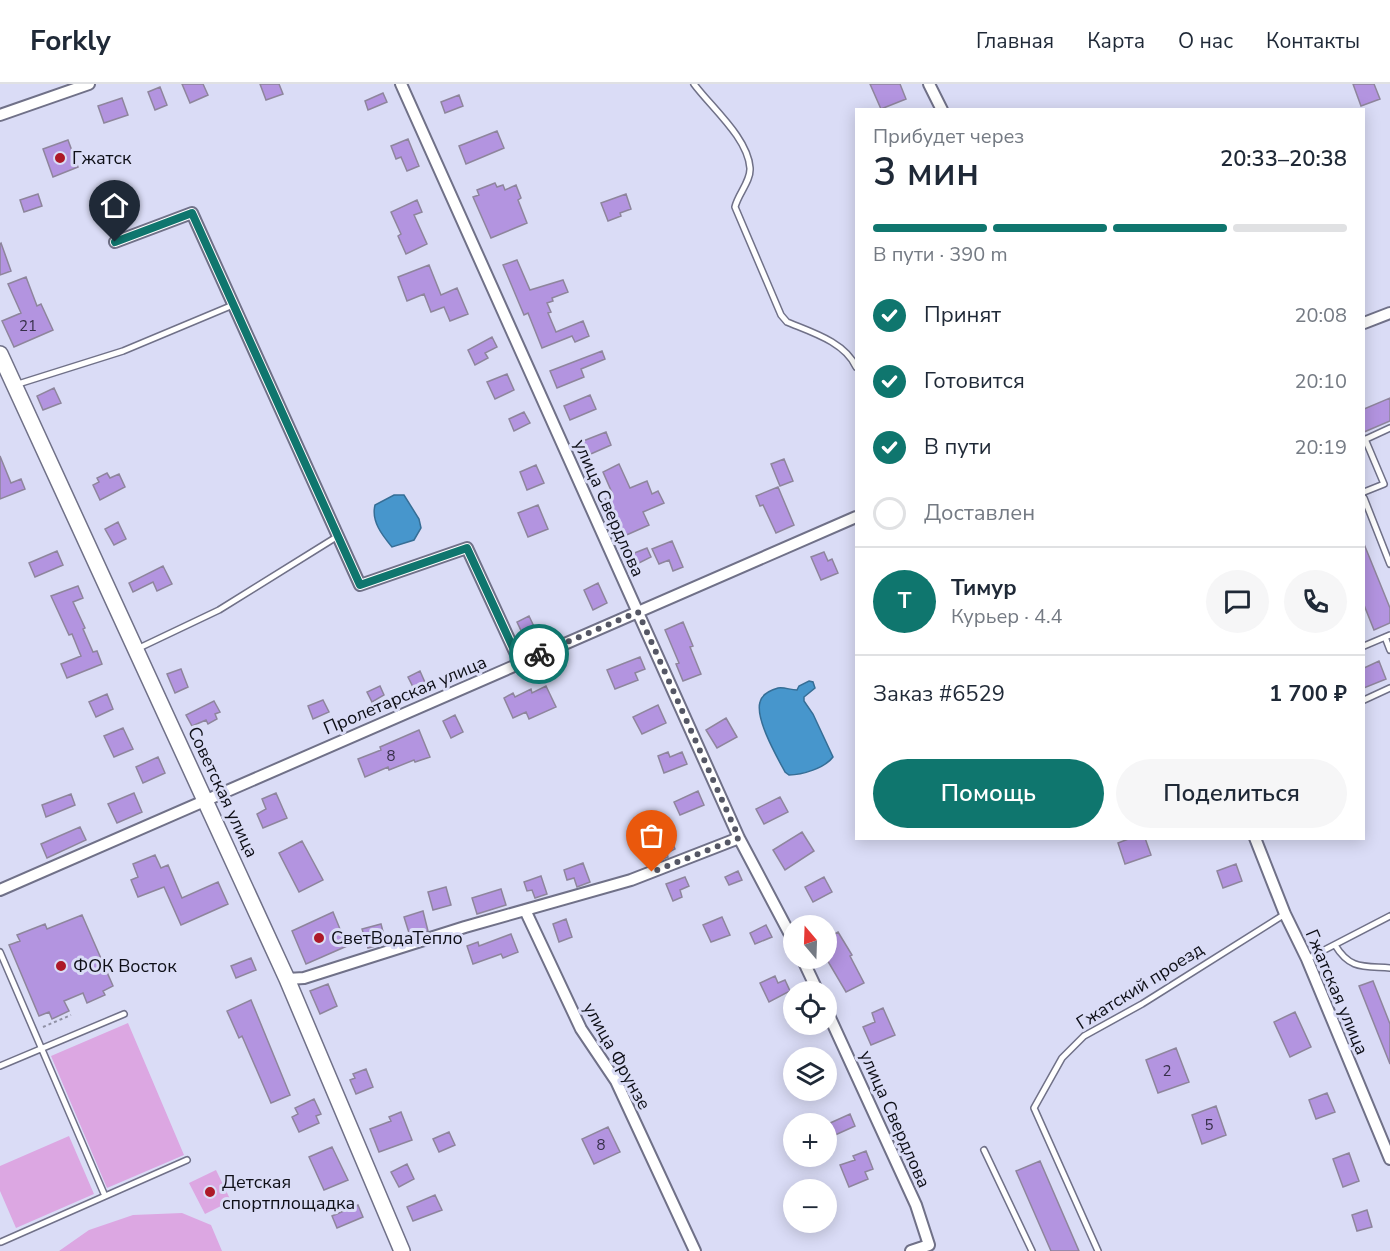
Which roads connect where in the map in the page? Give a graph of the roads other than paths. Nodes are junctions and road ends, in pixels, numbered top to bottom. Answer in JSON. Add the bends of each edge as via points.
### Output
{"nodes":[{"id":1,"x":89,"y":84,"type":"edge"},
{"id":2,"x":401,"y":84,"type":"edge"},
{"id":3,"x":694,"y":84,"type":"edge"},
{"id":4,"x":929,"y":84,"type":"edge"},
{"id":5,"x":941,"y":108,"type":"edge"},
{"id":6,"x":0,"y":115,"type":"edge"},
{"id":7,"x":115,"y":242,"type":"dead end"},
{"id":8,"x":234,"y":305,"type":"junction"},
{"id":9,"x":1390,"y":314,"type":"edge"},
{"id":10,"x":1365,"y":323,"type":"edge"},
{"id":11,"x":0,"y":354,"type":"edge"},
{"id":12,"x":855,"y":364,"type":"edge"},
{"id":13,"x":13,"y":386,"type":"junction"},
{"id":14,"x":1390,"y":428,"type":"edge"},
{"id":15,"x":1365,"y":439,"type":"edge"},
{"id":16,"x":1365,"y":441,"type":"edge"},
{"id":17,"x":1365,"y":492,"type":"edge"},
{"id":18,"x":1365,"y":501,"type":"edge"},
{"id":19,"x":855,"y":517,"type":"edge"},
{"id":20,"x":338,"y":536,"type":"junction"},
{"id":21,"x":1390,"y":564,"type":"edge"},
{"id":22,"x":638,"y":612,"type":"junction"},
{"id":23,"x":1388,"y":636,"type":"edge"},
{"id":24,"x":1365,"y":646,"type":"edge"},
{"id":25,"x":136,"y":650,"type":"junction"},
{"id":26,"x":1390,"y":650,"type":"edge"},
{"id":27,"x":520,"y":663,"type":"junction"},
{"id":28,"x":1390,"y":688,"type":"edge"},
{"id":29,"x":1365,"y":700,"type":"edge"},
{"id":30,"x":205,"y":800,"type":"junction"},
{"id":31,"x":739,"y":838,"type":"junction"},
{"id":32,"x":1256,"y":840,"type":"edge"},
{"id":33,"x":0,"y":890,"type":"edge"},
{"id":34,"x":525,"y":910,"type":"junction"},
{"id":35,"x":1285,"y":914,"type":"junction"},
{"id":36,"x":1390,"y":916,"type":"edge"},
{"id":37,"x":783,"y":921,"type":"edge"},
{"id":38,"x":1335,"y":945,"type":"junction"},
{"id":39,"x":0,"y":952,"type":"edge"},
{"id":40,"x":1307,"y":959,"type":"junction"},
{"id":41,"x":1390,"y":968,"type":"edge"},
{"id":42,"x":287,"y":980,"type":"junction"},
{"id":43,"x":124,"y":1014,"type":"dead end"},
{"id":44,"x":837,"y":1033,"type":"edge"},
{"id":45,"x":40,"y":1049,"type":"junction"},
{"id":46,"x":0,"y":1066,"type":"edge"},
{"id":47,"x":984,"y":1150,"type":"dead end"},
{"id":48,"x":1390,"y":1158,"type":"edge"},
{"id":49,"x":187,"y":1160,"type":"dead end"},
{"id":50,"x":105,"y":1196,"type":"junction"},
{"id":51,"x":1,"y":1242,"type":"edge"},
{"id":52,"x":402,"y":1251,"type":"edge"},
{"id":53,"x":695,"y":1251,"type":"edge"},
{"id":54,"x":911,"y":1251,"type":"edge"},
{"id":55,"x":1032,"y":1251,"type":"edge"},
{"id":56,"x":1098,"y":1251,"type":"edge"}],
"edges":[{"from":1,"to":6,"type":"street"},
{"from":2,"to":22,"type":"street","name":"улица Свердлова"},
{"from":3,"to":12,"type":"lane","via":[[741,140],[751,169],[735,207],[781,315],[787,322],[843,348]]},
{"from":4,"to":5,"type":"street"},
{"from":7,"to":8,"type":"street","via":[[192,213]]},
{"from":8,"to":13,"type":"lane","via":[[123,351]]},
{"from":8,"to":20,"type":"street"},
{"from":9,"to":10,"type":"street"},
{"from":11,"to":13,"type":"main road","name":"Советская улица"},
{"from":13,"to":25,"type":"main road","name":"Советская улица"},
{"from":14,"to":15,"type":"lane"},
{"from":16,"to":17,"type":"lane","via":[[1384,484]]},
{"from":18,"to":21,"type":"lane"},
{"from":19,"to":22,"type":"street","name":"Пролетарская улица"},
{"from":20,"to":25,"type":"lane","via":[[219,610]]},
{"from":20,"to":27,"type":"street","via":[[360,585],[467,548]]},
{"from":22,"to":27,"type":"street","name":"Пролетарская улица"},
{"from":22,"to":31,"type":"street","name":"улица Свердлова"},
{"from":23,"to":24,"type":"lane"},
{"from":23,"to":26,"type":"lane"},
{"from":25,"to":30,"type":"main road","name":"Советская улица"},
{"from":27,"to":30,"type":"street","name":"Пролетарская улица"},
{"from":28,"to":29,"type":"lane"},
{"from":30,"to":33,"type":"street","name":"Пролетарская улица"},
{"from":30,"to":42,"type":"main road","name":"Советская улица"},
{"from":31,"to":34,"type":"street","via":[[631,880]]},
{"from":31,"to":37,"type":"street","name":"улица Свердлова"},
{"from":32,"to":35,"type":"street","name":"Гжатская улица"},
{"from":34,"to":42,"type":"street"},
{"from":34,"to":53,"type":"street","name":"улица Фрунзе","via":[[581,1029],[616,1081]]},
{"from":35,"to":40,"type":"street","name":"Гжатская улица"},
{"from":35,"to":56,"type":"lane","name":"Гжатский проезд","via":[[1084,1036],[1062,1058],[1034,1107]]},
{"from":36,"to":38,"type":"lane"},
{"from":38,"to":40,"type":"lane"},
{"from":38,"to":41,"type":"lane","via":[[1342,956],[1357,966]]},
{"from":39,"to":45,"type":"lane"},
{"from":40,"to":48,"type":"street","name":"Гжатская улица"},
{"from":42,"to":52,"type":"main road","name":"Советская улица"},
{"from":43,"to":45,"type":"lane"},
{"from":44,"to":54,"type":"street","name":"улица Свердлова","via":[[916,1205],[930,1245]]},
{"from":45,"to":46,"type":"lane"},
{"from":45,"to":50,"type":"lane"},
{"from":47,"to":55,"type":"lane"},
{"from":49,"to":50,"type":"lane"},
{"from":50,"to":51,"type":"lane"}]}
